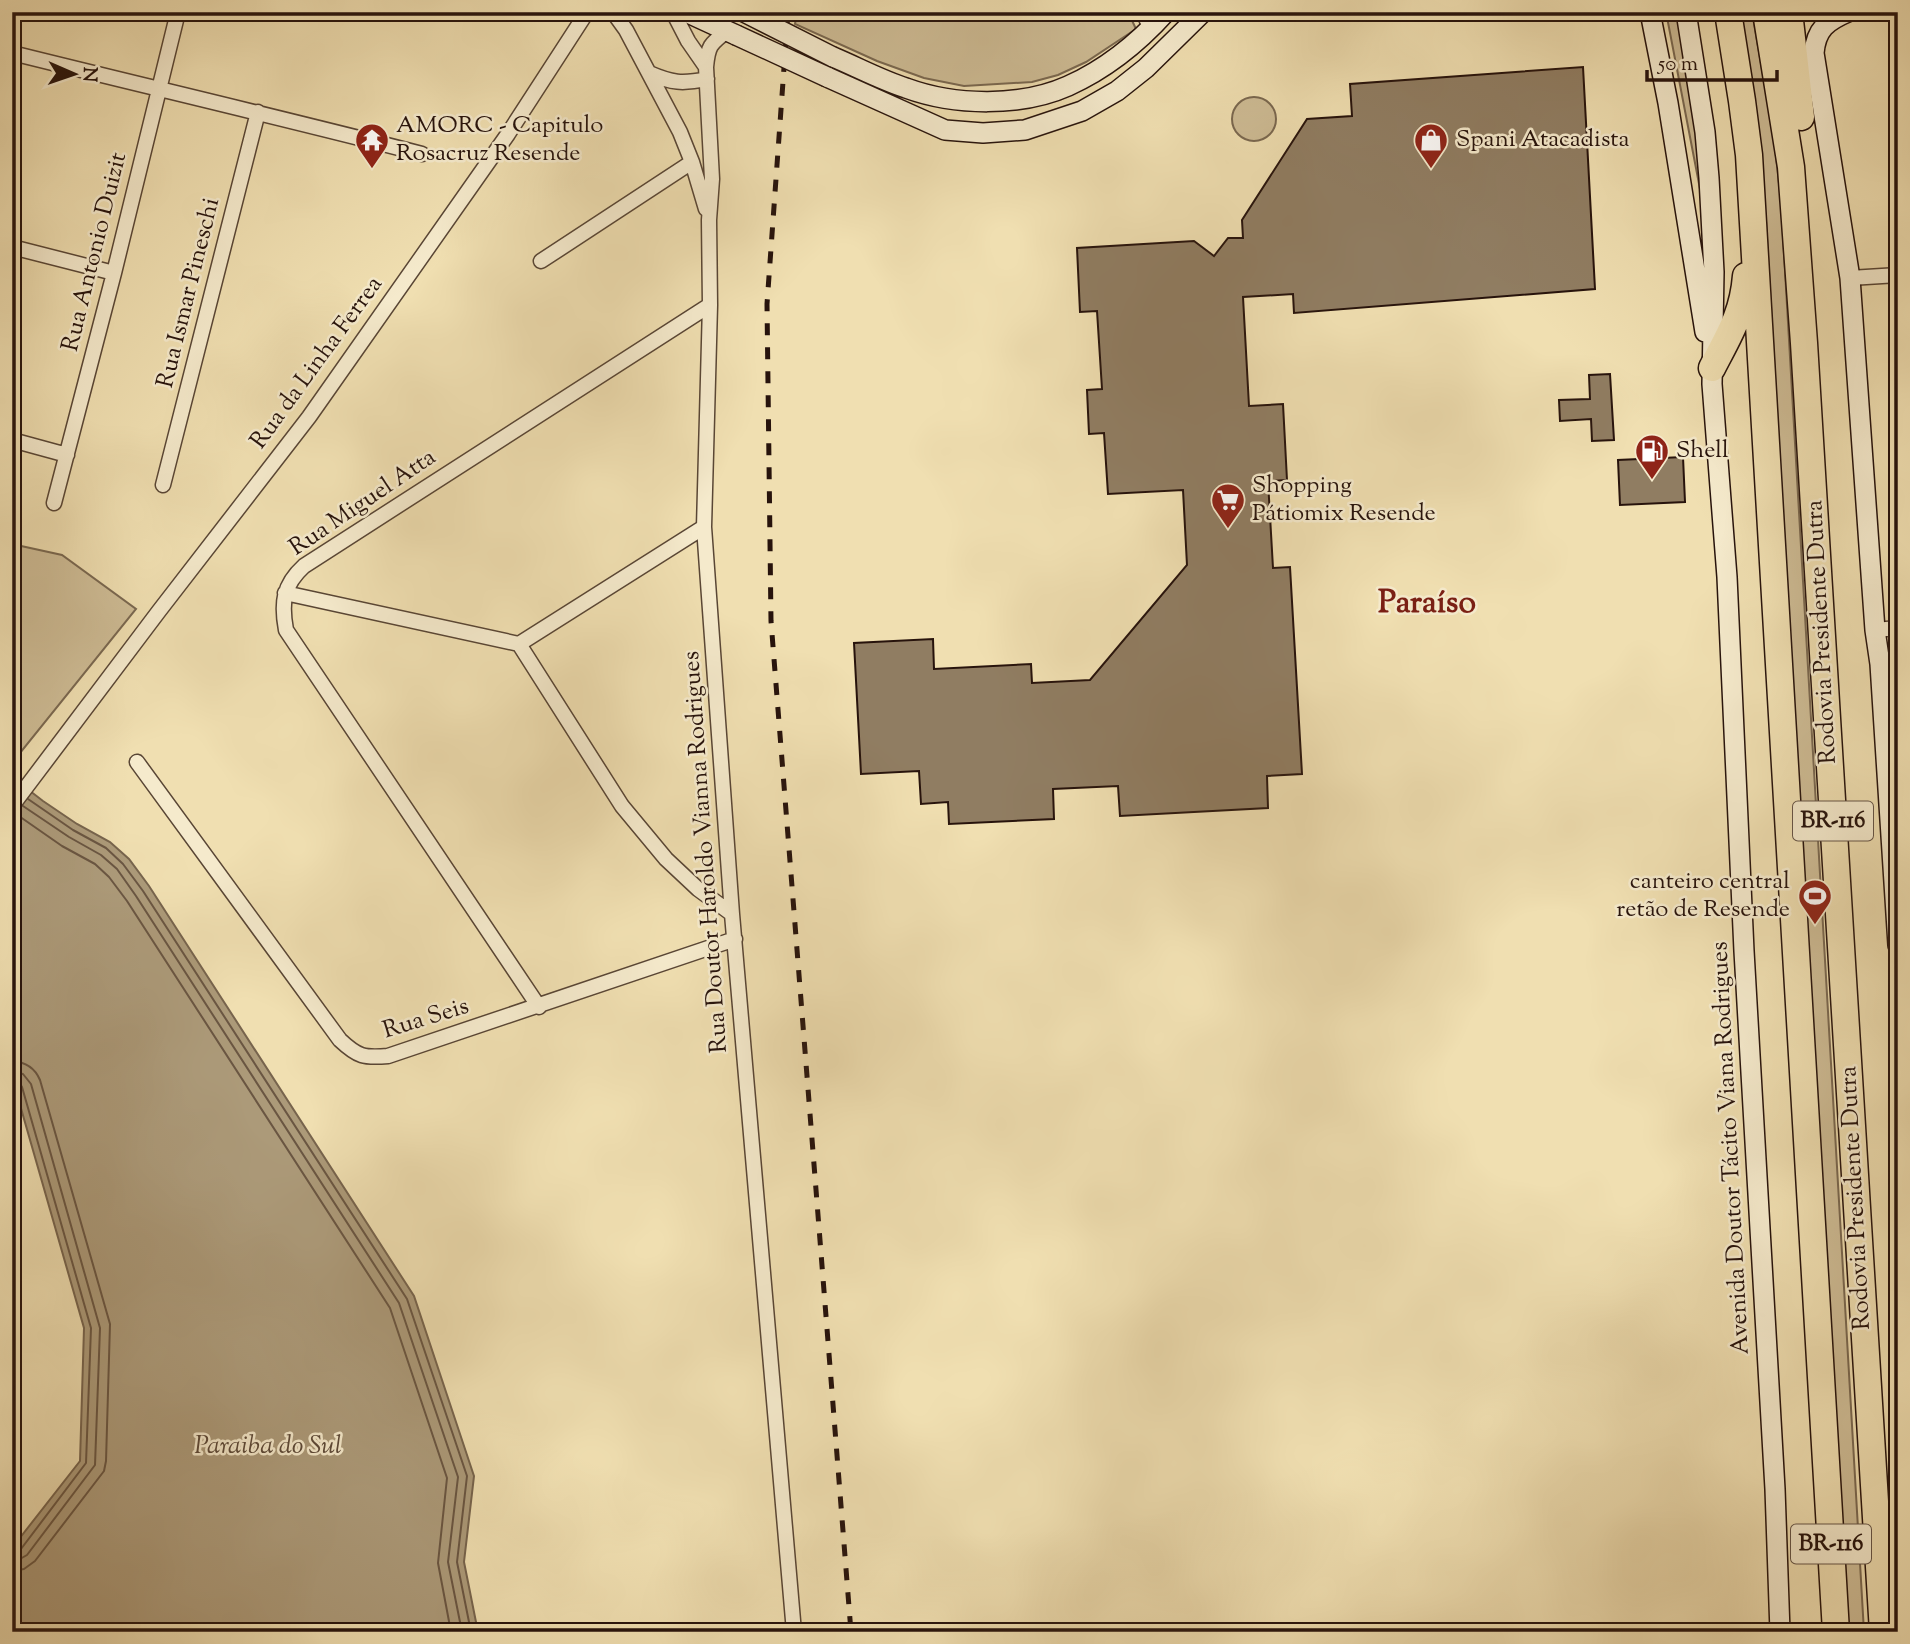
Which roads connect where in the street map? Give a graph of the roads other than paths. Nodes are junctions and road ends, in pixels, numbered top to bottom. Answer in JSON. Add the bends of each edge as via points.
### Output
{"nodes":[{"id":1,"x":178,"y":12,"type":"edge"},
{"id":2,"x":587,"y":12,"type":"edge"},
{"id":3,"x":613,"y":12,"type":"edge"},
{"id":4,"x":673,"y":12,"type":"edge"},
{"id":5,"x":686,"y":12,"type":"edge"},
{"id":6,"x":744,"y":12,"type":"edge"},
{"id":7,"x":1166,"y":12,"type":"edge"},
{"id":8,"x":1203,"y":12,"type":"edge"},
{"id":9,"x":1650,"y":12,"type":"edge"},
{"id":10,"x":1686,"y":12,"type":"edge"},
{"id":11,"x":1728,"y":12,"type":"edge"},
{"id":12,"x":1766,"y":12,"type":"edge"},
{"id":13,"x":1789,"y":12,"type":"edge"},
{"id":14,"x":1848,"y":12,"type":"edge"},
{"id":15,"x":1147,"y":20,"type":"edge"},
{"id":16,"x":732,"y":33,"type":"junction"},
{"id":17,"x":12,"y":53,"type":"edge"},
{"id":18,"x":649,"y":73,"type":"junction"},
{"id":19,"x":707,"y":73,"type":"junction"},
{"id":20,"x":159,"y":90,"type":"junction"},
{"id":21,"x":258,"y":112,"type":"junction"},
{"id":22,"x":422,"y":154,"type":"dead end"},
{"id":23,"x":1749,"y":155,"type":"junction"},
{"id":24,"x":692,"y":162,"type":"junction"},
{"id":25,"x":709,"y":220,"type":"junction"},
{"id":26,"x":12,"y":247,"type":"edge"},
{"id":27,"x":541,"y":261,"type":"dead end"},
{"id":28,"x":114,"y":273,"type":"junction"},
{"id":29,"x":1898,"y":275,"type":"edge"},
{"id":30,"x":1850,"y":278,"type":"junction"},
{"id":31,"x":710,"y":304,"type":"junction"},
{"id":32,"x":1804,"y":342,"type":"junction"},
{"id":33,"x":1712,"y":368,"type":"junction"},
{"id":34,"x":12,"y":440,"type":"edge"},
{"id":35,"x":67,"y":455,"type":"junction"},
{"id":36,"x":163,"y":485,"type":"dead end"},
{"id":37,"x":54,"y":503,"type":"dead end"},
{"id":38,"x":705,"y":527,"type":"junction"},
{"id":39,"x":285,"y":593,"type":"junction"},
{"id":40,"x":1898,"y":628,"type":"edge"},
{"id":41,"x":1875,"y":630,"type":"junction"},
{"id":42,"x":519,"y":644,"type":"junction"},
{"id":43,"x":1880,"y":664,"type":"junction"},
{"id":44,"x":1898,"y":679,"type":"edge"},
{"id":45,"x":1898,"y":731,"type":"edge"},
{"id":46,"x":1886,"y":754,"type":"junction"},
{"id":47,"x":136,"y":762,"type":"dead end"},
{"id":48,"x":12,"y":806,"type":"edge"},
{"id":49,"x":732,"y":914,"type":"junction"},
{"id":50,"x":735,"y":939,"type":"junction"},
{"id":51,"x":1898,"y":945,"type":"edge"},
{"id":52,"x":539,"y":1007,"type":"junction"},
{"id":53,"x":794,"y":1632,"type":"edge"},
{"id":54,"x":1780,"y":1632,"type":"edge"},
{"id":55,"x":1836,"y":1632,"type":"edge"},
{"id":56,"x":1883,"y":1632,"type":"edge"}],
"edges":[{"from":1,"to":20,"type":"street","name":"Rua Antonio Duizit"},
{"from":2,"to":48,"type":"street","name":"Rua da Linha Ferrea","via":[[508,134],[309,417]]},
{"from":3,"to":18,"type":"street"},
{"from":4,"to":19,"type":"street"},
{"from":5,"to":16,"type":"main road"},
{"from":6,"to":15,"type":"main road","bridge":true,"via":[[907,89],[973,102],[1005,101],[1067,86],[1102,68]]},
{"from":7,"to":15,"type":"main road"},
{"from":8,"to":16,"type":"main road","bridge":true,"via":[[1146,68],[1082,111],[1026,130],[983,133],[945,130]]},
{"from":9,"to":33,"type":"main road","name":"Avenida Doutor Tácito Viana Rodrigues"},
{"from":10,"to":33,"type":"main road","name":"Avenida Doutor Tácito Viana Rodrigues","via":[[1709,178],[1714,272]]},
{"from":11,"to":23,"type":"highway","name":"Rodovia Presidente Dutra","number":"BR-116"},
{"from":12,"to":32,"type":"highway","name":"Rodovia Presidente Dutra","number":"BR-116","via":[[1791,167]]},
{"from":13,"to":32,"type":"highway","via":[[1806,190]]},
{"from":14,"to":30,"type":"main road","via":[[1821,29],[1814,53]]},
{"from":16,"to":19,"type":"street","via":[[707,50]]},
{"from":17,"to":20,"type":"street"},
{"from":18,"to":19,"type":"street","via":[[683,83]]},
{"from":18,"to":24,"type":"street"},
{"from":19,"to":25,"type":"street","name":"Rua Doutor Haroldo Vianna Rodrigues","via":[[712,178]]},
{"from":20,"to":21,"type":"street"},
{"from":20,"to":28,"type":"street","name":"Rua Antonio Duizit"},
{"from":21,"to":22,"type":"street"},
{"from":21,"to":36,"type":"street","name":"Rua Ismar Pineschi"},
{"from":23,"to":33,"type":"highway","via":[[1744,296]]},
{"from":23,"to":55,"type":"highway","name":"Rodovia Presidente Dutra","number":"BR-116"},
{"from":24,"to":25,"type":"street"},
{"from":24,"to":27,"type":"street"},
{"from":25,"to":31,"type":"street","name":"Rua Doutor Haroldo Vianna Rodrigues"},
{"from":26,"to":28,"type":"street"},
{"from":28,"to":35,"type":"street","name":"Rua Antonio Duizit"},
{"from":29,"to":30,"type":"street"},
{"from":30,"to":41,"type":"main road"},
{"from":31,"to":38,"type":"street","name":"Rua Doutor Haroldo Vianna Rodrigues"},
{"from":31,"to":39,"type":"street","name":"Rua Miguel Atta","via":[[304,566]]},
{"from":32,"to":56,"type":"highway","name":"Rodovia Presidente Dutra","number":"BR-116"},
{"from":33,"to":54,"type":"main road","name":"Avenida Doutor Tácito Viana Rodrigues","via":[[1727,577]]},
{"from":34,"to":35,"type":"street"},
{"from":35,"to":37,"type":"street","name":"Rua Antonio Duizit"},
{"from":38,"to":42,"type":"street"},
{"from":38,"to":49,"type":"street","name":"Rua Doutor Haroldo Vianna Rodrigues"},
{"from":39,"to":42,"type":"street"},
{"from":39,"to":52,"type":"street","name":"Rua Miguel Atta","via":[[282,612],[286,630]]},
{"from":40,"to":41,"type":"street"},
{"from":41,"to":43,"type":"main road"},
{"from":42,"to":49,"type":"street","via":[[622,806],[666,859]]},
{"from":43,"to":44,"type":"street"},
{"from":43,"to":46,"type":"main road"},
{"from":45,"to":46,"type":"street"},
{"from":46,"to":51,"type":"main road"},
{"from":47,"to":52,"type":"street","name":"Rua Seis","via":[[354,1054],[388,1056]]},
{"from":49,"to":50,"type":"street","name":"Rua Doutor Haroldo Vianna Rodrigues"},
{"from":50,"to":52,"type":"street","name":"Rua Seis"},
{"from":50,"to":53,"type":"street","name":"Rua Doutor Haroldo Vianna Rodrigues"}]}
